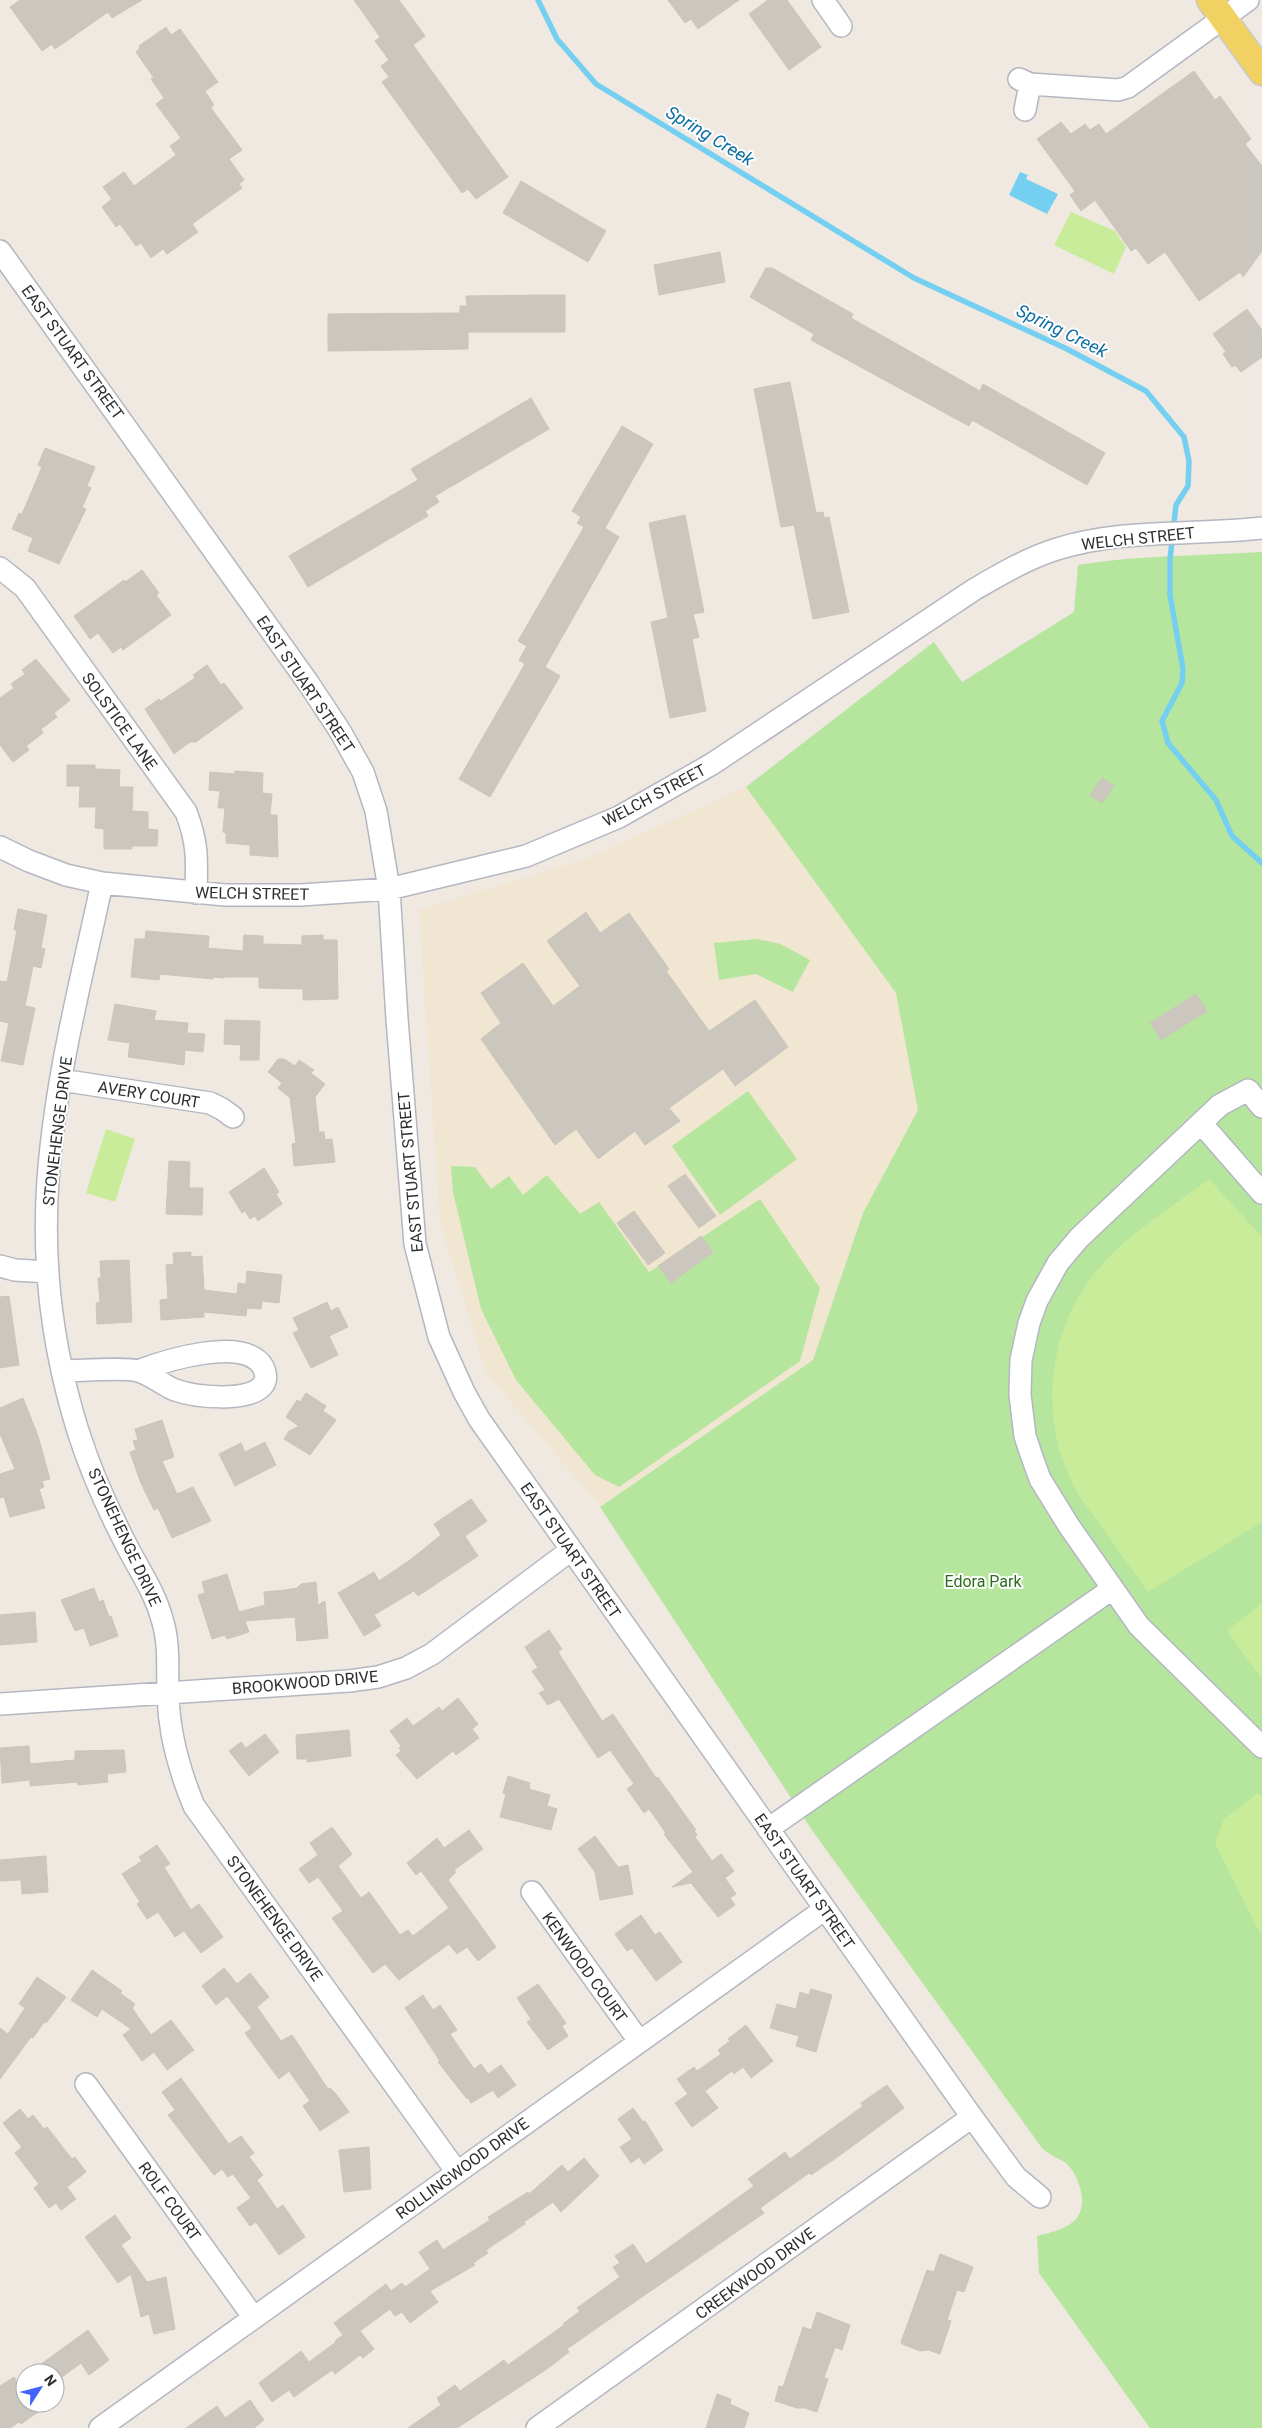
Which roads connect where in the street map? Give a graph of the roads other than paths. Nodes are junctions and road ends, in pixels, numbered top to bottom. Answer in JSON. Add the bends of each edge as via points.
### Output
{"nodes":[{"id":1,"x":823,"y":0,"type":"edge"},
{"id":2,"x":1248,"y":0,"type":"edge"},
{"id":3,"x":1216,"y":9,"type":"edge"},
{"id":4,"x":841,"y":26,"type":"dead end"},
{"id":5,"x":1262,"y":72,"type":"edge"},
{"id":6,"x":1025,"y":110,"type":"dead end"},
{"id":7,"x":0,"y":251,"type":"edge"},
{"id":8,"x":1262,"y":528,"type":"edge"},
{"id":9,"x":0,"y":568,"type":"edge"},
{"id":10,"x":0,"y":847,"type":"edge"},
{"id":11,"x":102,"y":883,"type":"junction"},
{"id":12,"x":389,"y":889,"type":"junction"},
{"id":13,"x":196,"y":893,"type":"junction"},
{"id":14,"x":60,"y":1080,"type":"junction"},
{"id":15,"x":1262,"y":1107,"type":"edge"},
{"id":16,"x":233,"y":1117,"type":"dead end"},
{"id":17,"x":1201,"y":1123,"type":"junction"},
{"id":18,"x":1262,"y":1192,"type":"edge"},
{"id":19,"x":5,"y":1270,"type":"edge"},
{"id":20,"x":48,"y":1272,"type":"junction"},
{"id":21,"x":138,"y":1370,"type":"junction"},
{"id":22,"x":63,"y":1371,"type":"junction"},
{"id":23,"x":571,"y":1550,"type":"junction"},
{"id":24,"x":1112,"y":1589,"type":"junction"},
{"id":25,"x":168,"y":1693,"type":"junction"},
{"id":26,"x":0,"y":1704,"type":"edge"},
{"id":27,"x":1262,"y":1747,"type":"edge"},
{"id":28,"x":768,"y":1829,"type":"junction"},
{"id":29,"x":532,"y":1892,"type":"dead end"},
{"id":30,"x":825,"y":1909,"type":"junction"},
{"id":31,"x":639,"y":2041,"type":"junction"},
{"id":32,"x":86,"y":2084,"type":"dead end"},
{"id":33,"x":972,"y":2117,"type":"junction"},
{"id":34,"x":457,"y":2172,"type":"junction"},
{"id":35,"x":1040,"y":2196,"type":"dead end"},
{"id":36,"x":254,"y":2318,"type":"junction"},
{"id":37,"x":100,"y":2428,"type":"edge"},
{"id":38,"x":537,"y":2428,"type":"edge"}],
"edges":[{"from":1,"to":4,"type":"street"},
{"from":2,"to":3,"type":"street"},
{"from":3,"to":5,"type":"main road"},
{"from":3,"to":6,"type":"street","via":[[1128,87],[1118,90],[1024,82]]},
{"from":7,"to":12,"type":"street","name":"EAST STUART STREET","via":[[340,731],[363,772],[376,811]]},
{"from":8,"to":12,"type":"street","name":"WELCH STREET","via":[[1149,533],[1099,539],[1067,546],[1012,568],[975,589],[712,764],[619,817],[526,856]]},
{"from":9,"to":13,"type":"street","name":"SOLSTICE LANE","via":[[25,588],[186,812],[198,858]]},
{"from":10,"to":11,"type":"street","name":"WELCH STREET","via":[[48,868]]},
{"from":11,"to":13,"type":"street","name":"WELCH STREET"},
{"from":11,"to":14,"type":"street","name":"STONEHENGE DRIVE"},
{"from":12,"to":13,"type":"street","name":"WELCH STREET","via":[[301,895]]},
{"from":12,"to":23,"type":"street","name":"EAST STUART STREET","via":[[415,1244],[426,1293],[439,1337],[479,1419]]},
{"from":14,"to":16,"type":"street","name":"AVERY COURT","via":[[210,1103]]},
{"from":14,"to":20,"type":"street","name":"STONEHENGE DRIVE","via":[[48,1180]]},
{"from":15,"to":17,"type":"street","via":[[1248,1090],[1220,1105]]},
{"from":17,"to":18,"type":"street"},
{"from":17,"to":24,"type":"street","via":[[1070,1247],[1037,1301],[1021,1360],[1020,1395],[1025,1436],[1040,1478]]},
{"from":19,"to":20,"type":"street"},
{"from":20,"to":22,"type":"street","name":"STONEHENGE DRIVE"},
{"from":21,"to":21,"type":"street","via":[[174,1390],[229,1397],[248,1395],[264,1384],[266,1375],[255,1359],[235,1352],[174,1358]]},
{"from":21,"to":22,"type":"street"},
{"from":22,"to":25,"type":"street","name":"STONEHENGE DRIVE","via":[[94,1476],[155,1597],[163,1620],[168,1649]]},
{"from":23,"to":25,"type":"street","name":"BROOKWOOD DRIVE","via":[[432,1654],[406,1668],[378,1677],[349,1681]]},
{"from":23,"to":28,"type":"street","name":"EAST STUART STREET"},
{"from":24,"to":27,"type":"street","via":[[1139,1626]]},
{"from":24,"to":28,"type":"street"},
{"from":25,"to":26,"type":"street","name":"BROOKWOOD DRIVE"},
{"from":25,"to":34,"type":"street","name":"STONEHENGE DRIVE","via":[[177,1761],[194,1806]]},
{"from":28,"to":30,"type":"street","name":"EAST STUART STREET"},
{"from":29,"to":31,"type":"street","name":"KENWOOD COURT"},
{"from":30,"to":31,"type":"street","name":"ROLLINGWOOD DRIVE"},
{"from":30,"to":33,"type":"street","name":"EAST STUART STREET"},
{"from":31,"to":34,"type":"street","name":"ROLLINGWOOD DRIVE"},
{"from":32,"to":36,"type":"street","name":"ROLF COURT"},
{"from":33,"to":35,"type":"street","name":"EAST STUART STREET","via":[[1016,2177]]},
{"from":33,"to":38,"type":"street","name":"CREEKWOOD DRIVE"},
{"from":34,"to":36,"type":"street","name":"ROLLINGWOOD DRIVE"},
{"from":36,"to":37,"type":"street","name":"ROLLINGWOOD DRIVE"}]}
